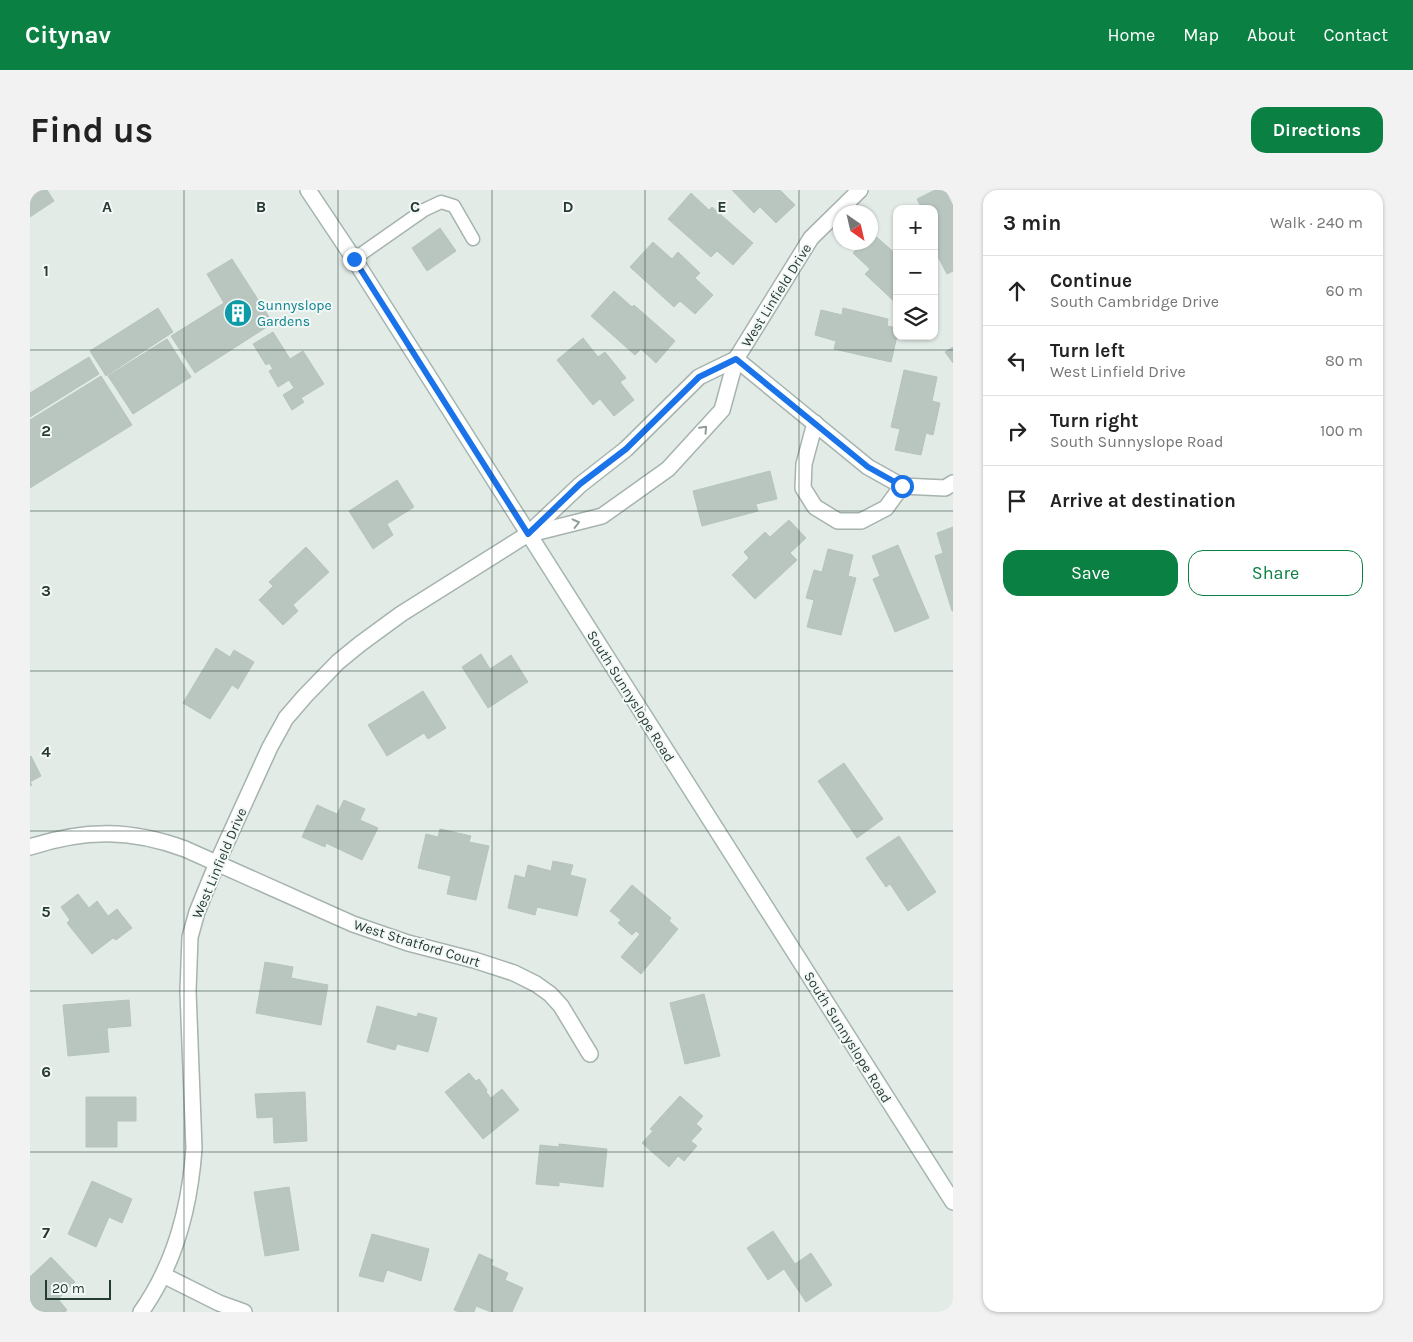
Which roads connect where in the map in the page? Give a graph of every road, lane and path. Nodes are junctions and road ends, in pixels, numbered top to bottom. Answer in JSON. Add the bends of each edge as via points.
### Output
{"nodes":[{"id":1,"x":308,"y":190,"type":"edge"},
{"id":2,"x":860,"y":190,"type":"edge"},
{"id":3,"x":473,"y":239,"type":"dead end"},
{"id":4,"x":354,"y":259,"type":"junction"},
{"id":5,"x":736,"y":359,"type":"junction"},
{"id":6,"x":814,"y":423,"type":"junction"},
{"id":7,"x":953,"y":483,"type":"edge"},
{"id":8,"x":902,"y":486,"type":"junction"},
{"id":9,"x":528,"y":534,"type":"junction"},
{"id":10,"x":30,"y":847,"type":"edge"},
{"id":11,"x":218,"y":863,"type":"junction"},
{"id":12,"x":590,"y":1054,"type":"dead end"},
{"id":13,"x":953,"y":1202,"type":"edge"},
{"id":14,"x":162,"y":1275,"type":"junction"},
{"id":15,"x":141,"y":1312,"type":"edge"},
{"id":16,"x":244,"y":1312,"type":"edge"}],
"edges":[{"from":1,"to":4,"type":"street","name":"South Sunnyslope Road"},
{"from":2,"to":5,"type":"street","name":"West Linfield Drive","via":[[811,238]]},
{"from":3,"to":4,"type":"lane","via":[[454,206],[441,202],[424,210]]},
{"from":4,"to":9,"type":"street","name":"South Sunnyslope Road"},
{"from":5,"to":6,"type":"street"},
{"from":5,"to":9,"type":"street","name":"West Linfield Drive","via":[[699,377],[626,449],[580,484]]},
{"from":9,"to":5,"type":"street","name":"West Linfield Drive","one_way":true,"via":[[602,516],[668,469],[722,410]]},
{"from":6,"to":8,"type":"street","via":[[868,467]]},
{"from":6,"to":8,"type":"street","via":[[804,464],[804,488],[815,507],[838,522],[862,521],[886,508]]},
{"from":7,"to":8,"type":"street","via":[[944,488]]},
{"from":9,"to":11,"type":"street","name":"West Linfield Drive","via":[[401,614],[338,662],[305,696],[286,718],[270,747]]},
{"from":9,"to":13,"type":"street","name":"South Sunnyslope Road"},
{"from":10,"to":11,"type":"street","name":"West Stratford Court","via":[[80,835],[135,835],[164,841]]},
{"from":11,"to":12,"type":"street","name":"West Stratford Court","via":[[353,924],[514,973],[536,984],[561,1006]]},
{"from":11,"to":14,"type":"street","name":"West Linfield Drive","via":[[190,937],[188,992],[193,1172],[178,1239]]},
{"from":14,"to":15,"type":"street","name":"West Linfield Drive"},
{"from":14,"to":16,"type":"street"}]}
